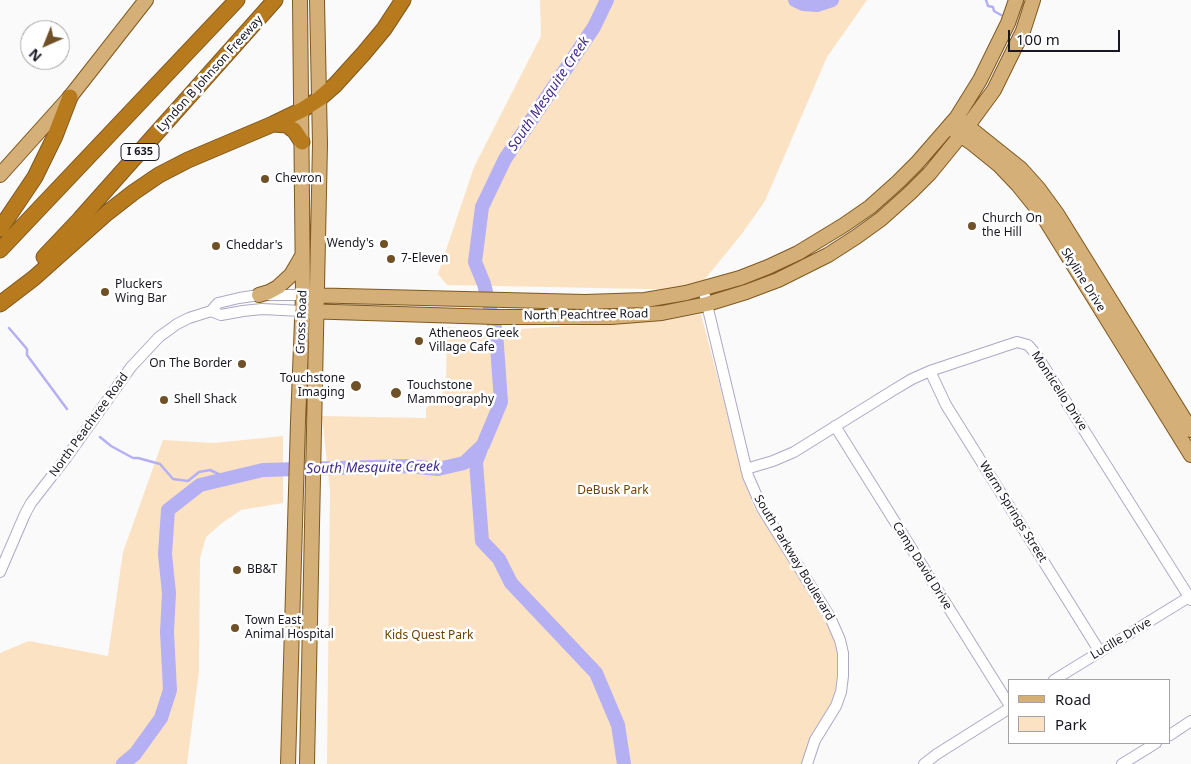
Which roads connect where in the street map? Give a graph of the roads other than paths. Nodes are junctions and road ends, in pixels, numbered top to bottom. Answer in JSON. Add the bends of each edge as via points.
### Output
{"nodes":[{"id":1,"x":146,"y":0,"type":"edge"},
{"id":2,"x":237,"y":0,"type":"edge"},
{"id":3,"x":275,"y":0,"type":"edge"},
{"id":4,"x":317,"y":0,"type":"edge"},
{"id":5,"x":403,"y":0,"type":"edge"},
{"id":6,"x":1016,"y":0,"type":"edge"},
{"id":7,"x":1033,"y":0,"type":"edge"},
{"id":8,"x":300,"y":7,"type":"edge"},
{"id":9,"x":70,"y":97,"type":"junction"},
{"id":10,"x":319,"y":98,"type":"junction"},
{"id":11,"x":302,"y":110,"type":"junction"},
{"id":12,"x":273,"y":124,"type":"junction"},
{"id":13,"x":959,"y":126,"type":"junction"},
{"id":14,"x":302,"y":142,"type":"junction"},
{"id":15,"x":0,"y":175,"type":"edge"},
{"id":16,"x":302,"y":182,"type":"junction"},
{"id":17,"x":319,"y":182,"type":"junction"},
{"id":18,"x":0,"y":229,"type":"edge"},
{"id":19,"x":0,"y":250,"type":"edge"},
{"id":20,"x":303,"y":255,"type":"junction"},
{"id":21,"x":704,"y":288,"type":"junction"},
{"id":22,"x":259,"y":295,"type":"junction"},
{"id":23,"x":310,"y":295,"type":"junction"},
{"id":24,"x":426,"y":298,"type":"junction"},
{"id":25,"x":0,"y":300,"type":"edge"},
{"id":26,"x":0,"y":304,"type":"edge"},
{"id":27,"x":707,"y":304,"type":"junction"},
{"id":28,"x":211,"y":311,"type":"junction"},
{"id":29,"x":309,"y":312,"type":"junction"},
{"id":30,"x":425,"y":315,"type":"junction"},
{"id":31,"x":930,"y":371,"type":"junction"},
{"id":32,"x":1173,"y":413,"type":"junction"},
{"id":33,"x":298,"y":417,"type":"junction"},
{"id":34,"x":314,"y":418,"type":"junction"},
{"id":35,"x":835,"y":426,"type":"junction"},
{"id":36,"x":1191,"y":430,"type":"edge"},
{"id":37,"x":1191,"y":455,"type":"edge"},
{"id":38,"x":746,"y":468,"type":"junction"},
{"id":39,"x":295,"y":539,"type":"junction"},
{"id":40,"x":311,"y":541,"type":"junction"},
{"id":41,"x":0,"y":572,"type":"edge"},
{"id":42,"x":1190,"y":599,"type":"edge"},
{"id":43,"x":293,"y":607,"type":"junction"},
{"id":44,"x":310,"y":607,"type":"junction"},
{"id":45,"x":1100,"y":652,"type":"junction"},
{"id":46,"x":1056,"y":679,"type":"edge"},
{"id":47,"x":1008,"y":704,"type":"edge"},
{"id":48,"x":1008,"y":708,"type":"edge"},
{"id":49,"x":1191,"y":721,"type":"edge"},
{"id":50,"x":1171,"y":733,"type":"edge"},
{"id":51,"x":1154,"y":744,"type":"edge"},
{"id":52,"x":288,"y":764,"type":"edge"},
{"id":53,"x":307,"y":764,"type":"edge"},
{"id":54,"x":807,"y":764,"type":"edge"},
{"id":55,"x":924,"y":764,"type":"edge"},
{"id":56,"x":1122,"y":764,"type":"edge"}],
"edges":[{"from":1,"to":9,"type":"main road"},
{"from":2,"to":19,"type":"highway","number":"I 635"},
{"from":3,"to":25,"type":"highway","name":"Lyndon B Johnson Freeway","number":"I 635","via":[[80,219]]},
{"from":4,"to":10,"type":"main road","name":"Gross Road"},
{"from":5,"to":10,"type":"highway","via":[[364,53]]},
{"from":6,"to":13,"type":"main road","name":"North Peachtree Road"},
{"from":7,"to":13,"type":"main road","name":"North Peachtree Road","via":[[1023,31],[994,90]]},
{"from":8,"to":11,"type":"main road","name":"Gross Road"},
{"from":9,"to":15,"type":"main road"},
{"from":9,"to":18,"type":"highway","via":[[36,177]]},
{"from":10,"to":11,"type":"highway"},
{"from":10,"to":17,"type":"main road","name":"Gross Road"},
{"from":11,"to":12,"type":"highway"},
{"from":11,"to":14,"type":"main road","name":"Gross Road"},
{"from":12,"to":14,"type":"highway","via":[[292,128]]},
{"from":12,"to":26,"type":"highway","via":[[159,175],[107,213]]},
{"from":13,"to":21,"type":"main road","name":"North Peachtree Road","via":[[870,207],[844,225],[768,267]]},
{"from":13,"to":27,"type":"main road","name":"North Peachtree Road","via":[[930,173],[856,237],[778,280]]},
{"from":13,"to":32,"type":"main road","name":"Skyline Drive","via":[[1018,184],[1045,219]]},
{"from":14,"to":16,"type":"main road","name":"Gross Road"},
{"from":16,"to":17,"type":"main road"},
{"from":16,"to":20,"type":"main road","name":"Gross Road"},
{"from":17,"to":23,"type":"main road","name":"Gross Road"},
{"from":20,"to":22,"type":"main road","via":[[291,275],[278,287]]},
{"from":20,"to":23,"type":"main road","name":"Gross Road"},
{"from":21,"to":24,"type":"main road","name":"North Peachtree Road","via":[[645,300],[585,302]]},
{"from":21,"to":27,"type":"street","name":"South Parkway Boulevard"},
{"from":22,"to":23,"type":"street","name":"North Peachtree Road"},
{"from":22,"to":28,"type":"street","name":"North Peachtree Road","via":[[218,303]]},
{"from":23,"to":24,"type":"main road","name":"North Peachtree Road"},
{"from":23,"to":29,"type":"main road","name":"Gross Road"},
{"from":24,"to":30,"type":"main road"},
{"from":27,"to":30,"type":"main road","name":"North Peachtree Road","via":[[662,313],[611,317]]},
{"from":27,"to":38,"type":"street","name":"South Parkway Boulevard"},
{"from":28,"to":29,"type":"street","name":"North Peachtree Road","via":[[222,314],[262,309]]},
{"from":28,"to":41,"type":"street","name":"North Peachtree Road","via":[[177,324],[159,337],[131,367],[31,503]]},
{"from":29,"to":30,"type":"main road","name":"North Peachtree Road"},
{"from":29,"to":33,"type":"main road","name":"Gross Road"},
{"from":29,"to":34,"type":"main road","name":"Gross Road"},
{"from":31,"to":35,"type":"street","name":"Monticello Drive"},
{"from":31,"to":42,"type":"street","name":"Monticello Drive","via":[[1017,342],[1028,345]]},
{"from":31,"to":45,"type":"street","name":"Warm Springs Street","via":[[946,405]]},
{"from":32,"to":36,"type":"main road","name":"Skyline Drive"},
{"from":32,"to":37,"type":"main road","name":"Skyline Drive"},
{"from":33,"to":34,"type":"main road"},
{"from":33,"to":39,"type":"main road","name":"Gross Road"},
{"from":34,"to":40,"type":"main road","name":"Gross Road"},
{"from":35,"to":38,"type":"street","name":"Monticello Drive","via":[[790,454]]},
{"from":35,"to":47,"type":"street","name":"Camp David Drive"},
{"from":38,"to":54,"type":"street","name":"South Parkway Boulevard","via":[[762,508],[830,617],[843,653],[841,692],[815,740]]},
{"from":39,"to":40,"type":"main road"},
{"from":39,"to":43,"type":"main road","name":"Gross Road"},
{"from":40,"to":44,"type":"main road","name":"Gross Road"},
{"from":42,"to":45,"type":"street","name":"Lucille Drive"},
{"from":43,"to":44,"type":"main road"},
{"from":43,"to":52,"type":"main road","name":"Gross Road"},
{"from":44,"to":53,"type":"main road","name":"Gross Road"},
{"from":45,"to":46,"type":"street","name":"Lucille Drive"},
{"from":48,"to":55,"type":"street"},
{"from":49,"to":50,"type":"street"},
{"from":51,"to":56,"type":"street"}]}
